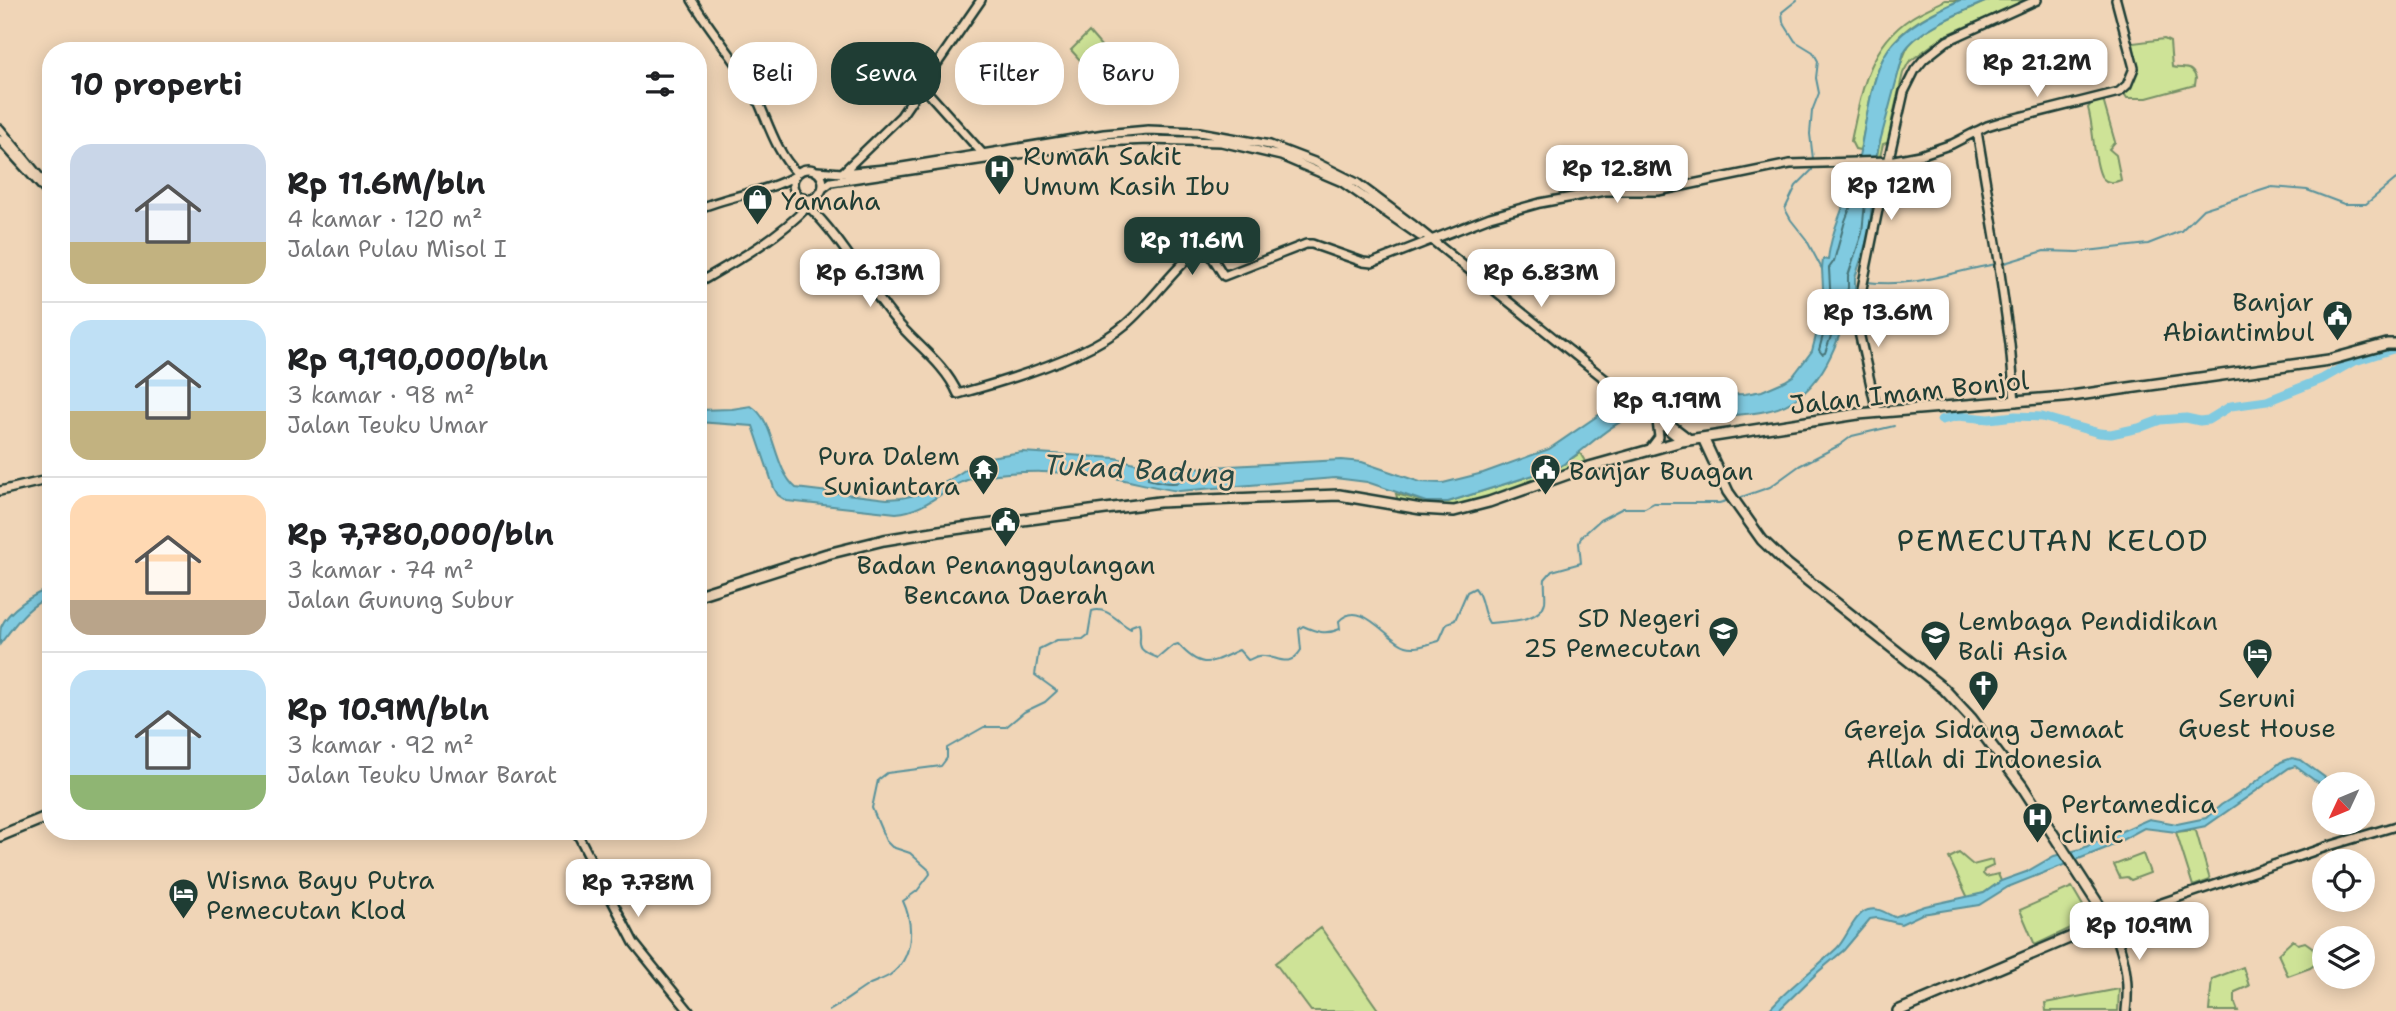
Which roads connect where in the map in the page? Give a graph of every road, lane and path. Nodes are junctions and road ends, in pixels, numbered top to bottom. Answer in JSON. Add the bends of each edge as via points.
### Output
{"nodes":[{"id":1,"x":692,"y":0,"type":"edge"},
{"id":2,"x":981,"y":0,"type":"edge"},
{"id":3,"x":2037,"y":0,"type":"edge"},
{"id":4,"x":2116,"y":0,"type":"edge"},
{"id":5,"x":941,"y":60,"type":"edge"},
{"id":6,"x":909,"y":105,"type":"edge"},
{"id":7,"x":939,"y":105,"type":"edge"},
{"id":8,"x":0,"y":129,"type":"edge"},
{"id":9,"x":1977,"y":131,"type":"junction"},
{"id":10,"x":0,"y":139,"type":"edge"},
{"id":11,"x":983,"y":154,"type":"junction"},
{"id":12,"x":1885,"y":161,"type":"junction"},
{"id":13,"x":30,"y":168,"type":"junction"},
{"id":14,"x":817,"y":172,"type":"junction"},
{"id":15,"x":796,"y":174,"type":"junction"},
{"id":16,"x":842,"y":177,"type":"junction"},
{"id":17,"x":42,"y":182,"type":"edge"},
{"id":18,"x":776,"y":185,"type":"junction"},
{"id":19,"x":793,"y":187,"type":"junction"},
{"id":20,"x":823,"y":188,"type":"junction"},
{"id":21,"x":798,"y":195,"type":"junction"},
{"id":22,"x":808,"y":203,"type":"junction"},
{"id":23,"x":707,"y":206,"type":"edge"},
{"id":24,"x":801,"y":213,"type":"junction"},
{"id":25,"x":1431,"y":241,"type":"junction"},
{"id":26,"x":707,"y":277,"type":"edge"},
{"id":27,"x":2393,"y":342,"type":"edge"},
{"id":28,"x":2015,"y":402,"type":"junction"},
{"id":29,"x":1877,"y":412,"type":"junction"},
{"id":30,"x":1657,"y":419,"type":"junction"},
{"id":31,"x":1703,"y":438,"type":"junction"},
{"id":32,"x":1687,"y":441,"type":"junction"},
{"id":33,"x":1649,"y":450,"type":"junction"},
{"id":34,"x":42,"y":482,"type":"edge"},
{"id":35,"x":0,"y":491,"type":"edge"},
{"id":36,"x":707,"y":592,"type":"edge"},
{"id":37,"x":42,"y":819,"type":"edge"},
{"id":38,"x":2396,"y":826,"type":"edge"},
{"id":39,"x":0,"y":836,"type":"edge"},
{"id":40,"x":581,"y":840,"type":"edge"},
{"id":41,"x":2109,"y":921,"type":"junction"},
{"id":42,"x":689,"y":1011,"type":"edge"},
{"id":43,"x":1898,"y":1011,"type":"edge"},
{"id":44,"x":2126,"y":1011,"type":"edge"}],
"edges":[{"from":1,"to":15,"type":"street","via":[[750,84]]},
{"from":2,"to":5,"type":"street"},
{"from":3,"to":12,"type":"street","via":[[1947,41],[1924,59],[1904,92]]},
{"from":4,"to":9,"type":"street","via":[[2134,68],[2123,89]]},
{"from":6,"to":16,"type":"street"},
{"from":7,"to":11,"type":"street"},
{"from":8,"to":13,"type":"street"},
{"from":9,"to":12,"type":"street","via":[[1920,155]]},
{"from":9,"to":28,"type":"street"},
{"from":10,"to":13,"type":"street"},
{"from":11,"to":16,"type":"street"},
{"from":11,"to":25,"type":"street","via":[[1148,130],[1238,138],[1289,152],[1343,175]]},
{"from":12,"to":25,"type":"street","via":[[1802,164],[1658,191],[1605,191],[1501,213]]},
{"from":12,"to":29,"type":"street","via":[[1857,322]]},
{"from":13,"to":17,"type":"street"},
{"from":14,"to":15,"type":"street","via":[[807,168]]},
{"from":14,"to":16,"type":"street"},
{"from":14,"to":20,"type":"street"},
{"from":15,"to":18,"type":"street"},
{"from":15,"to":19,"type":"street"},
{"from":16,"to":20,"type":"street"},
{"from":16,"to":25,"type":"street","via":[[1100,142],[1221,142],[1281,156],[1342,182]]},
{"from":18,"to":19,"type":"street"},
{"from":18,"to":23,"type":"street"},
{"from":19,"to":21,"type":"street"},
{"from":20,"to":22,"type":"street"},
{"from":21,"to":22,"type":"street"},
{"from":21,"to":24,"type":"street"},
{"from":22,"to":24,"type":"street"},
{"from":22,"to":25,"type":"street","via":[[893,318],[948,375],[958,394],[1039,368],[1113,335],[1202,247],[1224,276],[1306,244],[1367,263]]},
{"from":24,"to":26,"type":"street"},
{"from":25,"to":30,"type":"street"},
{"from":27,"to":28,"type":"highway","name":"Jalan Imam Bonjol","via":[[2329,360]]},
{"from":28,"to":29,"type":"highway","name":"Jalan Imam Bonjol"},
{"from":29,"to":31,"type":"highway","name":"Jalan Imam Bonjol"},
{"from":30,"to":32,"type":"street"},
{"from":30,"to":33,"type":"street","via":[[1659,437]]},
{"from":31,"to":32,"type":"highway","name":"Jalan Imam Bonjol"},
{"from":31,"to":41,"type":"highway","via":[[1728,492],[1754,531],[1787,564],[1952,697],[1997,752]]},
{"from":32,"to":33,"type":"highway","name":"Jalan Imam Bonjol"},
{"from":33,"to":36,"type":"highway","name":"Jalan Imam Bonjol","via":[[1454,511],[1339,495],[1159,502],[893,538],[814,557]]},
{"from":34,"to":35,"type":"street"},
{"from":37,"to":39,"type":"highway"},
{"from":38,"to":41,"type":"street"},
{"from":40,"to":42,"type":"street","via":[[634,943]]},
{"from":41,"to":43,"type":"highway"},
{"from":41,"to":44,"type":"street","via":[[2124,959]]}]}
